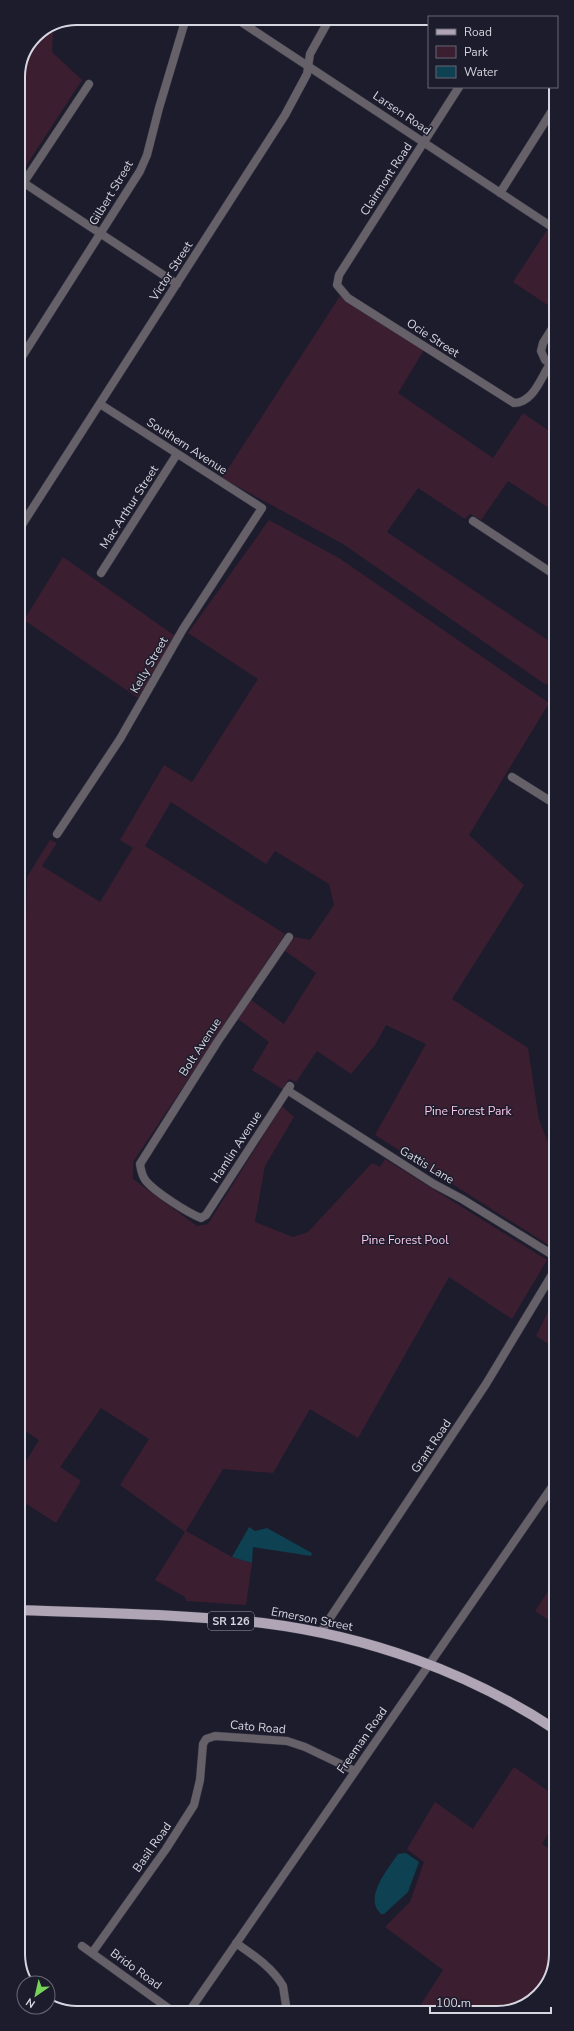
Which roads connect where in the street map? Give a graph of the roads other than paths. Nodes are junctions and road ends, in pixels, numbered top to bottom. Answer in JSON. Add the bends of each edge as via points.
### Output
{"nodes":[{"id":1,"x":184,"y":25,"type":"edge"},
{"id":2,"x":246,"y":25,"type":"edge"},
{"id":3,"x":326,"y":25,"type":"edge"},
{"id":4,"x":308,"y":66,"type":"junction"},
{"id":5,"x":88,"y":84,"type":"dead end"},
{"id":6,"x":458,"y":88,"type":"edge"},
{"id":7,"x":549,"y":115,"type":"edge"},
{"id":8,"x":424,"y":142,"type":"junction"},
{"id":9,"x":25,"y":175,"type":"edge"},
{"id":10,"x":25,"y":184,"type":"edge"},
{"id":11,"x":500,"y":192,"type":"junction"},
{"id":12,"x":549,"y":225,"type":"edge"},
{"id":13,"x":101,"y":233,"type":"junction"},
{"id":14,"x":177,"y":284,"type":"junction"},
{"id":15,"x":337,"y":285,"type":"joint"},
{"id":16,"x":549,"y":334,"type":"edge"},
{"id":17,"x":25,"y":352,"type":"edge"},
{"id":18,"x":549,"y":362,"type":"edge"},
{"id":19,"x":549,"y":369,"type":"edge"},
{"id":20,"x":100,"y":404,"type":"junction"},
{"id":21,"x":177,"y":454,"type":"junction"},
{"id":22,"x":262,"y":508,"type":"joint"},
{"id":23,"x":25,"y":520,"type":"edge"},
{"id":24,"x":472,"y":521,"type":"dead end"},
{"id":25,"x":549,"y":571,"type":"edge"},
{"id":26,"x":101,"y":573,"type":"dead end"},
{"id":27,"x":512,"y":777,"type":"dead end"},
{"id":28,"x":549,"y":800,"type":"edge"},
{"id":29,"x":57,"y":834,"type":"dead end"},
{"id":30,"x":289,"y":937,"type":"dead end"},
{"id":31,"x":288,"y":1088,"type":"joint"},
{"id":32,"x":201,"y":1218,"type":"joint"},
{"id":33,"x":549,"y":1253,"type":"edge"},
{"id":34,"x":549,"y":1280,"type":"edge"},
{"id":35,"x":549,"y":1491,"type":"edge"},
{"id":36,"x":25,"y":1610,"type":"edge"},
{"id":37,"x":320,"y":1633,"type":"junction"},
{"id":38,"x":430,"y":1664,"type":"junction"},
{"id":39,"x":549,"y":1726,"type":"edge"},
{"id":40,"x":203,"y":1744,"type":"joint"},
{"id":41,"x":355,"y":1771,"type":"junction"},
{"id":42,"x":236,"y":1942,"type":"junction"},
{"id":43,"x":82,"y":1946,"type":"dead end"},
{"id":44,"x":92,"y":1953,"type":"junction"},
{"id":45,"x":165,"y":2006,"type":"edge"},
{"id":46,"x":193,"y":2006,"type":"edge"},
{"id":47,"x":287,"y":2006,"type":"edge"}],
"edges":[{"from":1,"to":13,"type":"street","name":"Gilbert Street","via":[[147,155],[140,171]]},
{"from":2,"to":4,"type":"street","name":"Larsen Road"},
{"from":3,"to":4,"type":"street","name":"Victor Street","via":[[310,54]]},
{"from":4,"to":8,"type":"street","name":"Larsen Road"},
{"from":4,"to":14,"type":"street","name":"Victor Street","via":[[297,96]]},
{"from":5,"to":9,"type":"street"},
{"from":6,"to":8,"type":"street","name":"Clairmont Road"},
{"from":7,"to":11,"type":"street"},
{"from":8,"to":11,"type":"street","name":"Larsen Road"},
{"from":8,"to":15,"type":"street","name":"Clairmont Road","via":[[339,275]]},
{"from":10,"to":13,"type":"street"},
{"from":11,"to":12,"type":"street","name":"Larsen Road"},
{"from":13,"to":14,"type":"street"},
{"from":13,"to":17,"type":"street","name":"Gilbert Street"},
{"from":14,"to":20,"type":"street","name":"Victor Street"},
{"from":15,"to":19,"type":"street","name":"Ocie Street","via":[[348,298],[514,403],[521,403],[531,396]]},
{"from":16,"to":18,"type":"street","via":[[541,347],[542,356]]},
{"from":20,"to":21,"type":"street","name":"Southern Avenue"},
{"from":20,"to":23,"type":"street","name":"Victor Street"},
{"from":21,"to":22,"type":"street","name":"Southern Avenue"},
{"from":21,"to":26,"type":"street","name":"Mac Arthur Street"},
{"from":22,"to":29,"type":"street","name":"Kelly Street","via":[[183,629],[120,739]]},
{"from":24,"to":25,"type":"street"},
{"from":27,"to":28,"type":"street"},
{"from":30,"to":32,"type":"street","name":"Bolt Avenue","via":[[218,1041],[140,1164],[141,1174],[146,1182],[192,1215]]},
{"from":31,"to":32,"type":"street","name":"Hamlin Avenue","via":[[206,1215]]},
{"from":31,"to":33,"type":"street","name":"Gattis Lane","via":[[434,1184]]},
{"from":34,"to":37,"type":"street","name":"Grant Road","via":[[486,1384]]},
{"from":35,"to":38,"type":"street","name":"Freeman Road"},
{"from":36,"to":37,"type":"main road","name":"Emerson Street","number":"SR 126","via":[[264,1623]]},
{"from":37,"to":38,"type":"main road","name":"Emerson Street","number":"SR 126"},
{"from":38,"to":39,"type":"main road","name":"Emerson Street","number":"SR 126","via":[[514,1705]]},
{"from":38,"to":41,"type":"street","name":"Freeman Road"},
{"from":40,"to":41,"type":"street","name":"Cato Road","via":[[206,1739],[215,1736],[287,1741]]},
{"from":40,"to":44,"type":"street","name":"Basil Road","via":[[200,1780],[194,1805]]},
{"from":41,"to":42,"type":"street","name":"Freeman Road"},
{"from":42,"to":46,"type":"street","name":"Freeman Road"},
{"from":42,"to":47,"type":"street","via":[[272,1971],[281,1982]]},
{"from":43,"to":44,"type":"street","name":"Brido Road"},
{"from":44,"to":45,"type":"street","name":"Brido Road"}]}
